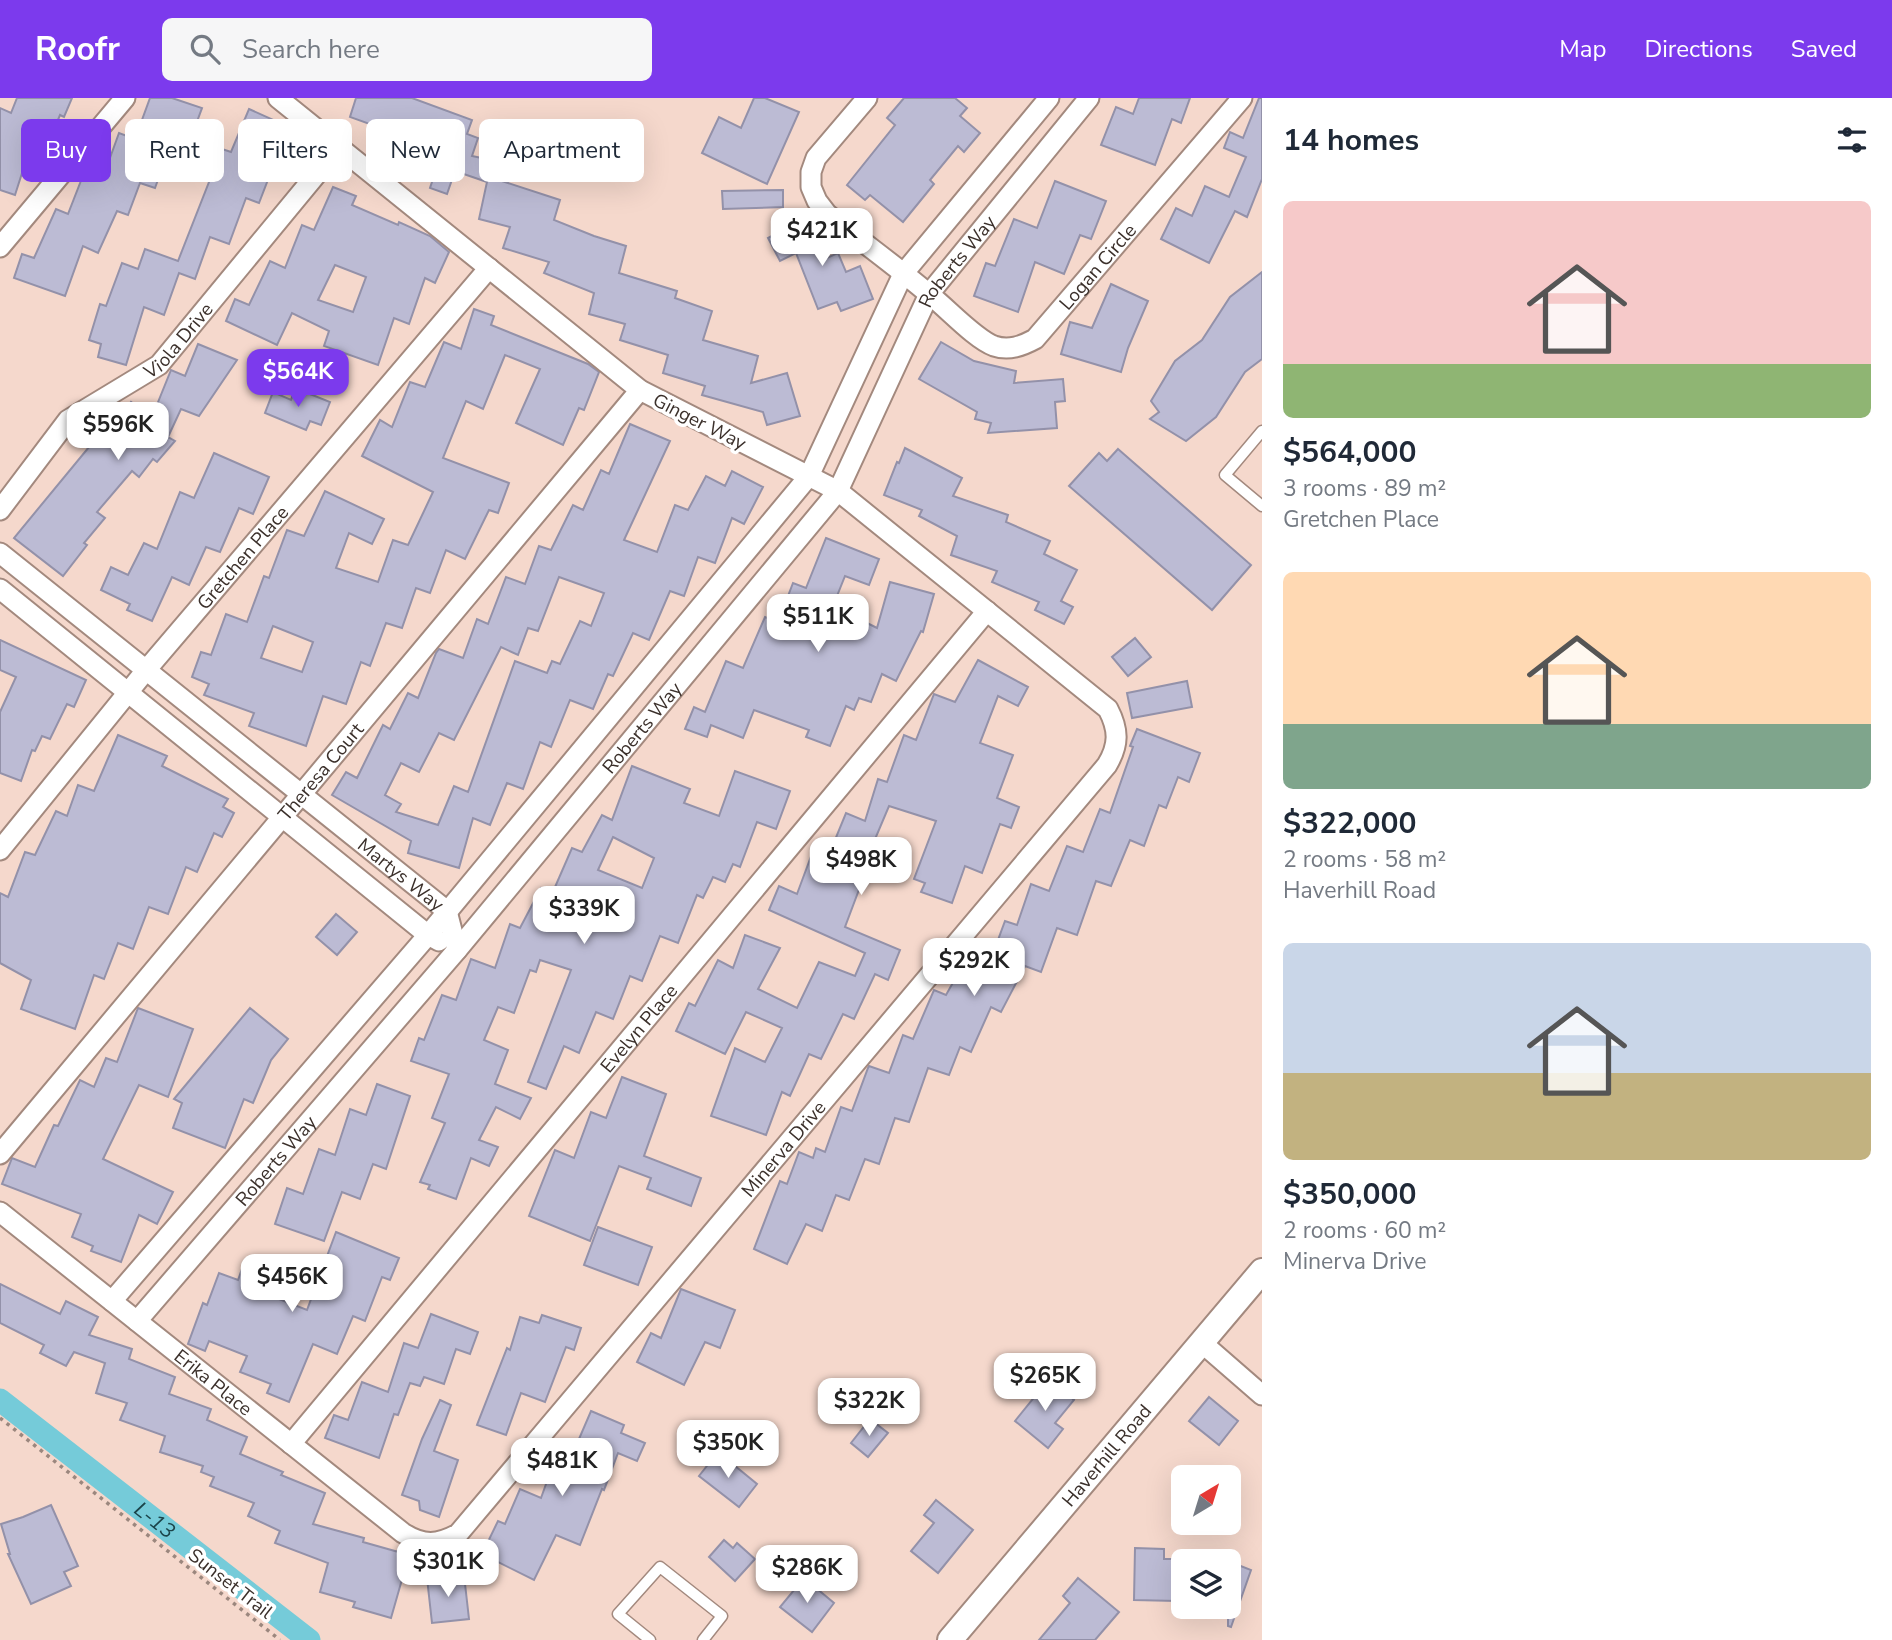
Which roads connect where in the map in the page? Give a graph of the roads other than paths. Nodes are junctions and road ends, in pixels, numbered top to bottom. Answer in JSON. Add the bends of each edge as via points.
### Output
{"nodes":[{"id":1,"x":125,"y":98,"type":"edge"},
{"id":2,"x":278,"y":98,"type":"edge"},
{"id":3,"x":867,"y":98,"type":"edge"},
{"id":4,"x":1049,"y":98,"type":"edge"},
{"id":5,"x":1089,"y":98,"type":"edge"},
{"id":6,"x":1242,"y":98,"type":"edge"},
{"id":7,"x":304,"y":119,"type":"edge"},
{"id":8,"x":352,"y":157,"type":"edge"},
{"id":9,"x":310,"y":182,"type":"edge"},
{"id":10,"x":0,"y":247,"type":"edge"},
{"id":11,"x":489,"y":268,"type":"junction"},
{"id":12,"x":904,"y":274,"type":"junction"},
{"id":13,"x":929,"y":294,"type":"junction"},
{"id":14,"x":640,"y":390,"type":"junction"},
{"id":15,"x":1262,"y":431,"type":"edge"},
{"id":16,"x":808,"y":476,"type":"junction"},
{"id":17,"x":838,"y":491,"type":"junction"},
{"id":18,"x":1262,"y":506,"type":"edge"},
{"id":19,"x":0,"y":510,"type":"edge"},
{"id":20,"x":0,"y":553,"type":"edge"},
{"id":21,"x":0,"y":589,"type":"edge"},
{"id":22,"x":987,"y":611,"type":"junction"},
{"id":23,"x":147,"y":669,"type":"junction"},
{"id":24,"x":128,"y":693,"type":"junction"},
{"id":25,"x":1117,"y":737,"type":"joint"},
{"id":26,"x":301,"y":795,"type":"junction"},
{"id":27,"x":282,"y":818,"type":"junction"},
{"id":28,"x":0,"y":850,"type":"edge"},
{"id":29,"x":447,"y":911,"type":"junction"},
{"id":30,"x":428,"y":934,"type":"junction"},
{"id":31,"x":457,"y":950,"type":"junction"},
{"id":32,"x":0,"y":1154,"type":"edge"},
{"id":33,"x":0,"y":1212,"type":"edge"},
{"id":34,"x":1262,"y":1271,"type":"edge"},
{"id":35,"x":112,"y":1301,"type":"junction"},
{"id":36,"x":137,"y":1321,"type":"junction"},
{"id":37,"x":1201,"y":1342,"type":"junction"},
{"id":38,"x":1262,"y":1395,"type":"edge"},
{"id":39,"x":291,"y":1444,"type":"junction"},
{"id":40,"x":430,"y":1543,"type":"joint"},
{"id":41,"x":650,"y":1640,"type":"edge"},
{"id":42,"x":703,"y":1640,"type":"edge"},
{"id":43,"x":950,"y":1640,"type":"edge"}],
"edges":[{"from":1,"to":10,"type":"street"},
{"from":2,"to":7,"type":"street","name":"Ginger Way"},
{"from":3,"to":12,"type":"street","name":"Logan Circle","via":[[816,158],[811,187],[827,214]]},
{"from":4,"to":12,"type":"street","name":"Roberts Way"},
{"from":5,"to":13,"type":"street","name":"Roberts Way"},
{"from":6,"to":13,"type":"street","name":"Logan Circle","via":[[1035,339],[1023,346],[993,346]]},
{"from":8,"to":11,"type":"street","name":"Ginger Way"},
{"from":9,"to":19,"type":"street","name":"Viola Drive","via":[[159,365],[68,420]]},
{"from":11,"to":14,"type":"street","name":"Ginger Way"},
{"from":11,"to":23,"type":"street","name":"Gretchen Place"},
{"from":12,"to":13,"type":"street","name":"Logan Circle"},
{"from":12,"to":16,"type":"street","name":"Roberts Way"},
{"from":13,"to":17,"type":"street","name":"Roberts Way"},
{"from":14,"to":16,"type":"street","name":"Ginger Way"},
{"from":14,"to":26,"type":"street","name":"Theresa Court"},
{"from":15,"to":18,"type":"lane","via":[[1225,475]]},
{"from":16,"to":17,"type":"street","name":"Ginger Way"},
{"from":16,"to":29,"type":"street","name":"Roberts Way"},
{"from":17,"to":22,"type":"street","name":"Ginger Way"},
{"from":17,"to":31,"type":"street","name":"Roberts Way"},
{"from":20,"to":23,"type":"street","name":"Martys Way"},
{"from":21,"to":24,"type":"street","name":"Martys Way"},
{"from":22,"to":25,"type":"street","name":"Ginger Way","via":[[1108,709]]},
{"from":22,"to":39,"type":"street","name":"Evelyn Place"},
{"from":23,"to":24,"type":"street","name":"Gretchen Place"},
{"from":23,"to":26,"type":"street","name":"Martys Way"},
{"from":24,"to":27,"type":"street","name":"Martys Way"},
{"from":24,"to":28,"type":"street","name":"Gretchen Place"},
{"from":25,"to":40,"type":"street","name":"Minerva Drive","via":[[1107,765],[458,1534]]},
{"from":26,"to":27,"type":"street","name":"Theresa Court"},
{"from":26,"to":29,"type":"street","name":"Martys Way"},
{"from":27,"to":30,"type":"street","name":"Martys Way"},
{"from":27,"to":32,"type":"street","name":"Theresa Court"},
{"from":29,"to":30,"type":"street","name":"Roberts Way"},
{"from":29,"to":31,"type":"street","name":"Martys Way"},
{"from":30,"to":31,"type":"street","name":"Martys Way"},
{"from":30,"to":35,"type":"street","name":"Roberts Way"},
{"from":31,"to":36,"type":"street","name":"Roberts Way"},
{"from":33,"to":35,"type":"street","name":"Erika Place"},
{"from":34,"to":37,"type":"street","name":"Haverhill Road"},
{"from":35,"to":36,"type":"street","name":"Erika Place"},
{"from":36,"to":39,"type":"street","name":"Erika Place"},
{"from":37,"to":38,"type":"street"},
{"from":37,"to":43,"type":"street","name":"Haverhill Road"},
{"from":39,"to":40,"type":"street","name":"Erika Place","via":[[403,1533]]},
{"from":41,"to":42,"type":"lane","via":[[618,1615],[660,1567],[722,1616]]}]}
